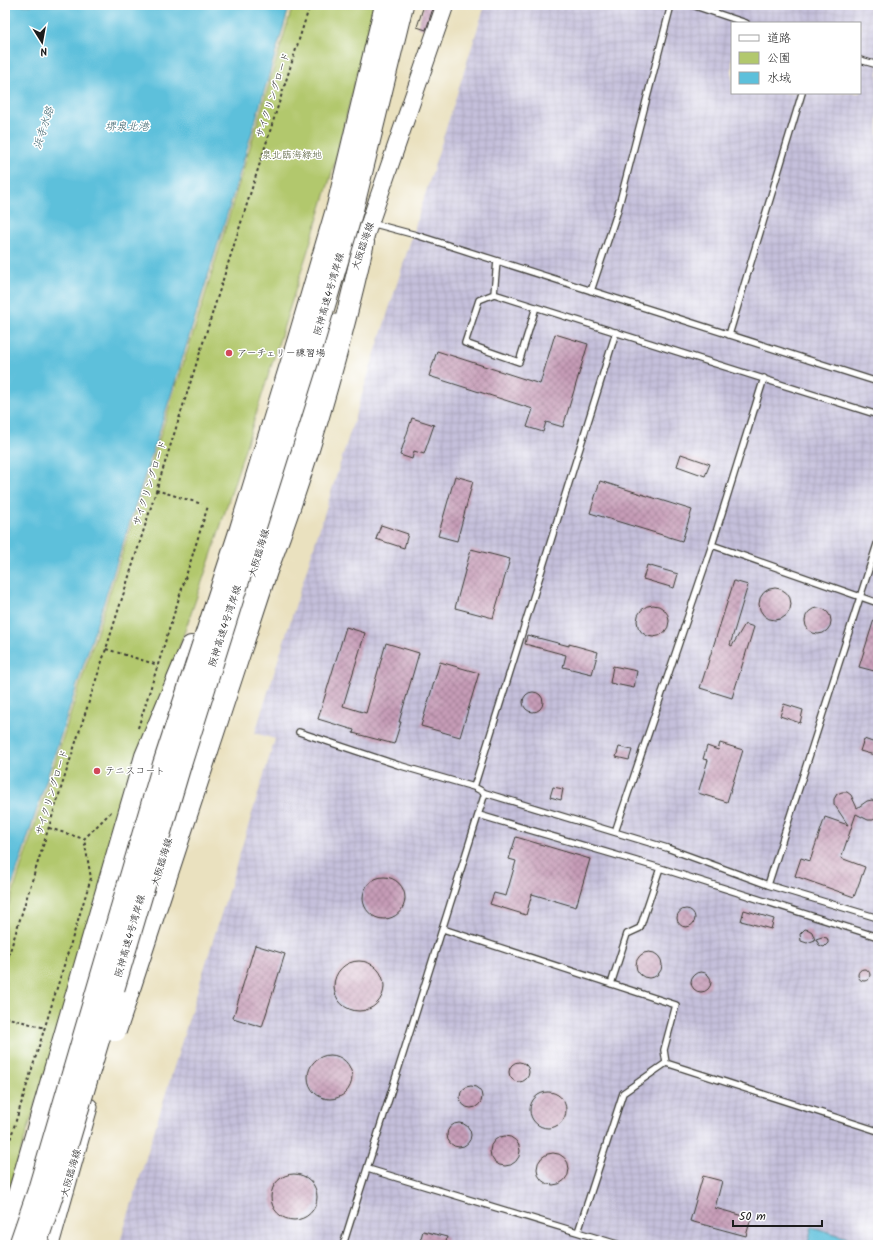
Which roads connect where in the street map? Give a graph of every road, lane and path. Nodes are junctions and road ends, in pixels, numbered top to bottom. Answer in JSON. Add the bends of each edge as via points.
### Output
{"nodes":[{"id":1,"x":310,"y":5,"type":"edge"},
{"id":2,"x":385,"y":5,"type":"edge"},
{"id":3,"x":404,"y":5,"type":"edge"},
{"id":4,"x":413,"y":5,"type":"edge"},
{"id":5,"x":445,"y":5,"type":"edge"},
{"id":6,"x":671,"y":5,"type":"edge"},
{"id":7,"x":692,"y":5,"type":"edge"},
{"id":8,"x":743,"y":22,"type":"edge"},
{"id":9,"x":861,"y":60,"type":"edge"},
{"id":10,"x":878,"y":65,"type":"edge"},
{"id":11,"x":802,"y":94,"type":"edge"},
{"id":12,"x":353,"y":210,"type":"junction"},
{"id":13,"x":367,"y":232,"type":"junction"},
{"id":14,"x":497,"y":261,"type":"junction"},
{"id":15,"x":591,"y":291,"type":"junction"},
{"id":16,"x":494,"y":294,"type":"junction"},
{"id":17,"x":536,"y":307,"type":"junction"},
{"id":18,"x":616,"y":332,"type":"junction"},
{"id":19,"x":729,"y":335,"type":"junction"},
{"id":20,"x":764,"y":378,"type":"junction"},
{"id":21,"x":878,"y":382,"type":"edge"},
{"id":22,"x":878,"y":415,"type":"edge"},
{"id":23,"x":156,"y":490,"type":"junction"},
{"id":24,"x":202,"y":504,"type":"dead end"},
{"id":25,"x":208,"y":506,"type":"dead end"},
{"id":26,"x":878,"y":541,"type":"edge"},
{"id":27,"x":712,"y":545,"type":"junction"},
{"id":28,"x":860,"y":598,"type":"junction"},
{"id":29,"x":878,"y":603,"type":"edge"},
{"id":30,"x":191,"y":646,"type":"junction"},
{"id":31,"x":106,"y":649,"type":"junction"},
{"id":32,"x":158,"y":665,"type":"junction"},
{"id":33,"x":137,"y":731,"type":"dead end"},
{"id":34,"x":299,"y":732,"type":"dead end"},
{"id":35,"x":474,"y":788,"type":"junction"},
{"id":36,"x":485,"y":794,"type":"junction"},
{"id":37,"x":112,"y":811,"type":"dead end"},
{"id":38,"x":479,"y":815,"type":"junction"},
{"id":39,"x":49,"y":828,"type":"junction"},
{"id":40,"x":615,"y":832,"type":"junction"},
{"id":41,"x":84,"y":839,"type":"junction"},
{"id":42,"x":660,"y":868,"type":"junction"},
{"id":43,"x":768,"y":885,"type":"junction"},
{"id":44,"x":878,"y":918,"type":"edge"},
{"id":45,"x":443,"y":929,"type":"junction"},
{"id":46,"x":878,"y":937,"type":"edge"},
{"id":47,"x":5,"y":967,"type":"edge"},
{"id":48,"x":611,"y":984,"type":"junction"},
{"id":49,"x":5,"y":1017,"type":"edge"},
{"id":50,"x":45,"y":1028,"type":"junction"},
{"id":51,"x":666,"y":1063,"type":"junction"},
{"id":52,"x":878,"y":1131,"type":"edge"},
{"id":53,"x":5,"y":1156,"type":"edge"},
{"id":54,"x":368,"y":1169,"type":"junction"},
{"id":55,"x":578,"y":1232,"type":"junction"},
{"id":56,"x":5,"y":1239,"type":"edge"},
{"id":57,"x":10,"y":1245,"type":"edge"},
{"id":58,"x":19,"y":1245,"type":"edge"},
{"id":59,"x":36,"y":1245,"type":"edge"},
{"id":60,"x":44,"y":1245,"type":"edge"},
{"id":61,"x":50,"y":1245,"type":"edge"},
{"id":62,"x":343,"y":1245,"type":"edge"},
{"id":63,"x":620,"y":1245,"type":"edge"}],
"edges":[{"from":1,"to":23,"type":"path","name":"サイクリングロード"},
{"from":2,"to":58,"type":"highway","name":"阪神高速4号湾岸線","bridge":true,"via":[[337,206],[298,339],[239,532],[162,764],[37,1193]]},
{"from":3,"to":12,"type":"highway","name":"阪神高速4号湾岸線","bridge":true},
{"from":3,"to":30,"type":"main road","via":[[340,215]]},
{"from":4,"to":12,"type":"highway","bridge":true,"via":[[373,155]]},
{"from":5,"to":13,"type":"main road","name":"大阪臨海線"},
{"from":6,"to":15,"type":"lane","via":[[617,213]]},
{"from":7,"to":8,"type":"lane"},
{"from":9,"to":10,"type":"lane"},
{"from":11,"to":19,"type":"lane"},
{"from":12,"to":59,"type":"highway","name":"阪神高速4号湾岸線","bridge":true,"via":[[311,354],[180,768],[56,1188]]},
{"from":13,"to":14,"type":"lane","via":[[416,235]]},
{"from":13,"to":60,"type":"highway","bridge":true,"via":[[349,310],[288,517],[267,571]]},
{"from":13,"to":61,"type":"main road","name":"大阪臨海線","via":[[280,486],[186,784],[123,986]]},
{"from":14,"to":15,"type":"lane"},
{"from":14,"to":16,"type":"lane"},
{"from":15,"to":19,"type":"lane"},
{"from":16,"to":17,"type":"lane"},
{"from":16,"to":17,"type":"lane","via":[[479,300],[465,343],[519,362]]},
{"from":17,"to":18,"type":"lane"},
{"from":18,"to":20,"type":"lane"},
{"from":18,"to":35,"type":"lane"},
{"from":19,"to":21,"type":"lane"},
{"from":20,"to":22,"type":"lane"},
{"from":20,"to":27,"type":"lane"},
{"from":23,"to":24,"type":"path"},
{"from":23,"to":31,"type":"path","name":"サイクリングロード"},
{"from":25,"to":32,"type":"path"},
{"from":26,"to":28,"type":"lane"},
{"from":27,"to":28,"type":"lane"},
{"from":27,"to":40,"type":"lane"},
{"from":28,"to":29,"type":"lane"},
{"from":28,"to":43,"type":"lane"},
{"from":30,"to":56,"type":"highway","via":[[145,756]]},
{"from":30,"to":57,"type":"main road"},
{"from":31,"to":32,"type":"path"},
{"from":31,"to":39,"type":"path","name":"サイクリングロード"},
{"from":32,"to":33,"type":"path"},
{"from":34,"to":35,"type":"lane"},
{"from":35,"to":36,"type":"lane"},
{"from":36,"to":38,"type":"lane"},
{"from":36,"to":40,"type":"lane"},
{"from":37,"to":41,"type":"path"},
{"from":38,"to":42,"type":"lane"},
{"from":38,"to":45,"type":"lane"},
{"from":39,"to":41,"type":"path"},
{"from":39,"to":47,"type":"path","name":"サイクリングロード"},
{"from":40,"to":43,"type":"lane"},
{"from":41,"to":50,"type":"path","via":[[91,878]]},
{"from":42,"to":46,"type":"lane"},
{"from":42,"to":48,"type":"lane","via":[[640,928],[627,934]]},
{"from":43,"to":44,"type":"lane"},
{"from":45,"to":48,"type":"lane"},
{"from":45,"to":54,"type":"lane"},
{"from":48,"to":51,"type":"lane","via":[[676,1005],[664,1050]]},
{"from":49,"to":50,"type":"path"},
{"from":50,"to":53,"type":"path"},
{"from":51,"to":52,"type":"lane"},
{"from":51,"to":55,"type":"lane","via":[[623,1093]]},
{"from":54,"to":55,"type":"lane"},
{"from":54,"to":62,"type":"lane"},
{"from":55,"to":63,"type":"lane"}]}
